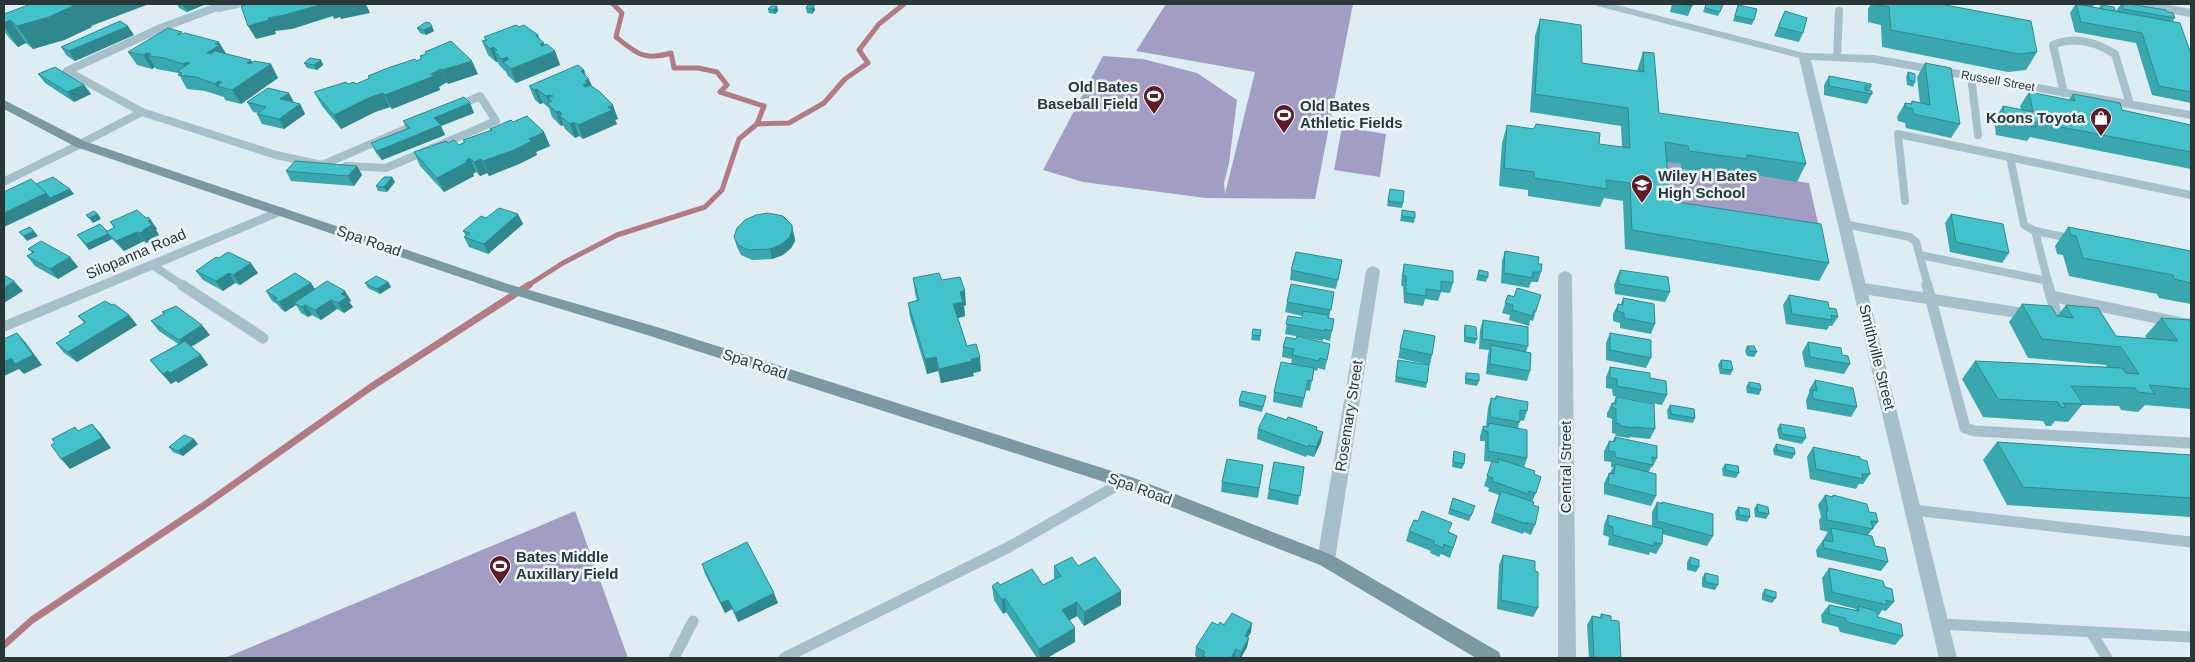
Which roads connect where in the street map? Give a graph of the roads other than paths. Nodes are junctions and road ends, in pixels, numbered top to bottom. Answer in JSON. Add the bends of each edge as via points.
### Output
{"nodes":[{"id":1,"x":225,"y":4,"type":"edge"},
{"id":2,"x":237,"y":4,"type":"edge"},
{"id":3,"x":1601,"y":4,"type":"edge"},
{"id":4,"x":2140,"y":4,"type":"edge"},
{"id":5,"x":211,"y":10,"type":"junction"},
{"id":6,"x":1839,"y":12,"type":"dead end"},
{"id":7,"x":2191,"y":13,"type":"edge"},
{"id":8,"x":1804,"y":56,"type":"junction"},
{"id":9,"x":1836,"y":57,"type":"junction"},
{"id":10,"x":1971,"y":76,"type":"junction"},
{"id":11,"x":2064,"y":93,"type":"junction"},
{"id":12,"x":4,"y":104,"type":"edge"},
{"id":13,"x":2130,"y":104,"type":"junction"},
{"id":14,"x":142,"y":112,"type":"junction"},
{"id":15,"x":445,"y":112,"type":"edge"},
{"id":16,"x":2191,"y":115,"type":"edge"},
{"id":17,"x":427,"y":119,"type":"edge"},
{"id":18,"x":1978,"y":135,"type":"dead end"},
{"id":19,"x":80,"y":144,"type":"junction"},
{"id":20,"x":2010,"y":157,"type":"junction"},
{"id":21,"x":322,"y":165,"type":"junction"},
{"id":22,"x":4,"y":182,"type":"edge"},
{"id":23,"x":2191,"y":195,"type":"edge"},
{"id":24,"x":1905,"y":200,"type":"dead end"},
{"id":25,"x":280,"y":211,"type":"junction"},
{"id":26,"x":1844,"y":224,"type":"junction"},
{"id":27,"x":2035,"y":231,"type":"junction"},
{"id":28,"x":2084,"y":241,"type":"edge"},
{"id":29,"x":1920,"y":255,"type":"junction"},
{"id":30,"x":152,"y":265,"type":"junction"},
{"id":31,"x":1373,"y":271,"type":"dead end"},
{"id":32,"x":1565,"y":276,"type":"dead end"},
{"id":33,"x":2048,"y":281,"type":"junction"},
{"id":34,"x":1860,"y":288,"type":"junction"},
{"id":35,"x":2051,"y":296,"type":"junction"},
{"id":36,"x":1931,"y":298,"type":"junction"},
{"id":37,"x":2191,"y":325,"type":"edge"},
{"id":38,"x":4,"y":328,"type":"edge"},
{"id":39,"x":263,"y":338,"type":"dead end"},
{"id":40,"x":2191,"y":443,"type":"edge"},
{"id":41,"x":1123,"y":482,"type":"junction"},
{"id":42,"x":1913,"y":510,"type":"junction"},
{"id":43,"x":2191,"y":542,"type":"edge"},
{"id":44,"x":1326,"y":560,"type":"junction"},
{"id":45,"x":692,"y":621,"type":"dead end"},
{"id":46,"x":1940,"y":624,"type":"junction"},
{"id":47,"x":2091,"y":632,"type":"junction"},
{"id":48,"x":2191,"y":638,"type":"edge"},
{"id":49,"x":674,"y":658,"type":"edge"},
{"id":50,"x":784,"y":658,"type":"edge"},
{"id":51,"x":1492,"y":658,"type":"edge"},
{"id":52,"x":1566,"y":658,"type":"edge"},
{"id":53,"x":1948,"y":658,"type":"edge"},
{"id":54,"x":2107,"y":658,"type":"edge"}],
"edges":[{"from":1,"to":5,"type":"lane"},
{"from":2,"to":5,"type":"lane"},
{"from":3,"to":8,"type":"street","name":"Russell Street"},
{"from":4,"to":7,"type":"lane"},
{"from":5,"to":14,"type":"lane","via":[[161,28],[66,71]]},
{"from":6,"to":9,"type":"lane"},
{"from":8,"to":9,"type":"street","name":"Russell Street"},
{"from":8,"to":26,"type":"street","name":"Smithville Street"},
{"from":9,"to":10,"type":"street","name":"Russell Street","via":[[1874,59]]},
{"from":10,"to":11,"type":"street","name":"Russell Street"},
{"from":10,"to":18,"type":"lane"},
{"from":11,"to":13,"type":"street","name":"Russell Street"},
{"from":11,"to":13,"type":"lane","via":[[2053,45],[2060,40],[2074,40],[2101,46],[2115,54]]},
{"from":12,"to":19,"type":"main road","name":"Spa Road"},
{"from":13,"to":16,"type":"street","name":"Russell Street"},
{"from":14,"to":19,"type":"lane"},
{"from":14,"to":21,"type":"lane","via":[[276,155]]},
{"from":15,"to":21,"type":"lane","via":[[480,96],[496,121],[386,168]]},
{"from":17,"to":21,"type":"lane"},
{"from":19,"to":22,"type":"street"},
{"from":19,"to":25,"type":"main road","name":"Spa Road"},
{"from":20,"to":23,"type":"lane"},
{"from":20,"to":24,"type":"lane","via":[[1898,134]]},
{"from":20,"to":27,"type":"lane","via":[[2024,225]]},
{"from":25,"to":30,"type":"street","name":"Silopanna Road"},
{"from":25,"to":41,"type":"main road","name":"Spa Road","via":[[502,287],[652,331]]},
{"from":26,"to":29,"type":"lane","via":[[1910,237],[1916,242]]},
{"from":26,"to":34,"type":"street","name":"Smithville Street"},
{"from":27,"to":28,"type":"lane"},
{"from":27,"to":33,"type":"lane"},
{"from":29,"to":33,"type":"lane"},
{"from":29,"to":36,"type":"lane"},
{"from":30,"to":38,"type":"street","name":"Silopanna Road"},
{"from":30,"to":39,"type":"lane"},
{"from":31,"to":44,"type":"street","name":"Rosemary Street"},
{"from":32,"to":52,"type":"street","name":"Central Street"},
{"from":33,"to":35,"type":"lane"},
{"from":34,"to":36,"type":"lane"},
{"from":34,"to":42,"type":"street","name":"Smithville Street"},
{"from":35,"to":36,"type":"lane","via":[[2056,314],[2040,316]]},
{"from":35,"to":37,"type":"lane"},
{"from":36,"to":40,"type":"lane","via":[[1966,428]]},
{"from":41,"to":44,"type":"main road","name":"Spa Road"},
{"from":41,"to":50,"type":"lane","via":[[1009,547]]},
{"from":42,"to":43,"type":"lane"},
{"from":42,"to":46,"type":"street","name":"Smithville Street"},
{"from":44,"to":51,"type":"main road","name":"Spa Road"},
{"from":45,"to":49,"type":"lane"},
{"from":46,"to":47,"type":"lane"},
{"from":46,"to":53,"type":"street","name":"Smithville Street"},
{"from":47,"to":48,"type":"lane"},
{"from":47,"to":54,"type":"lane"}]}
